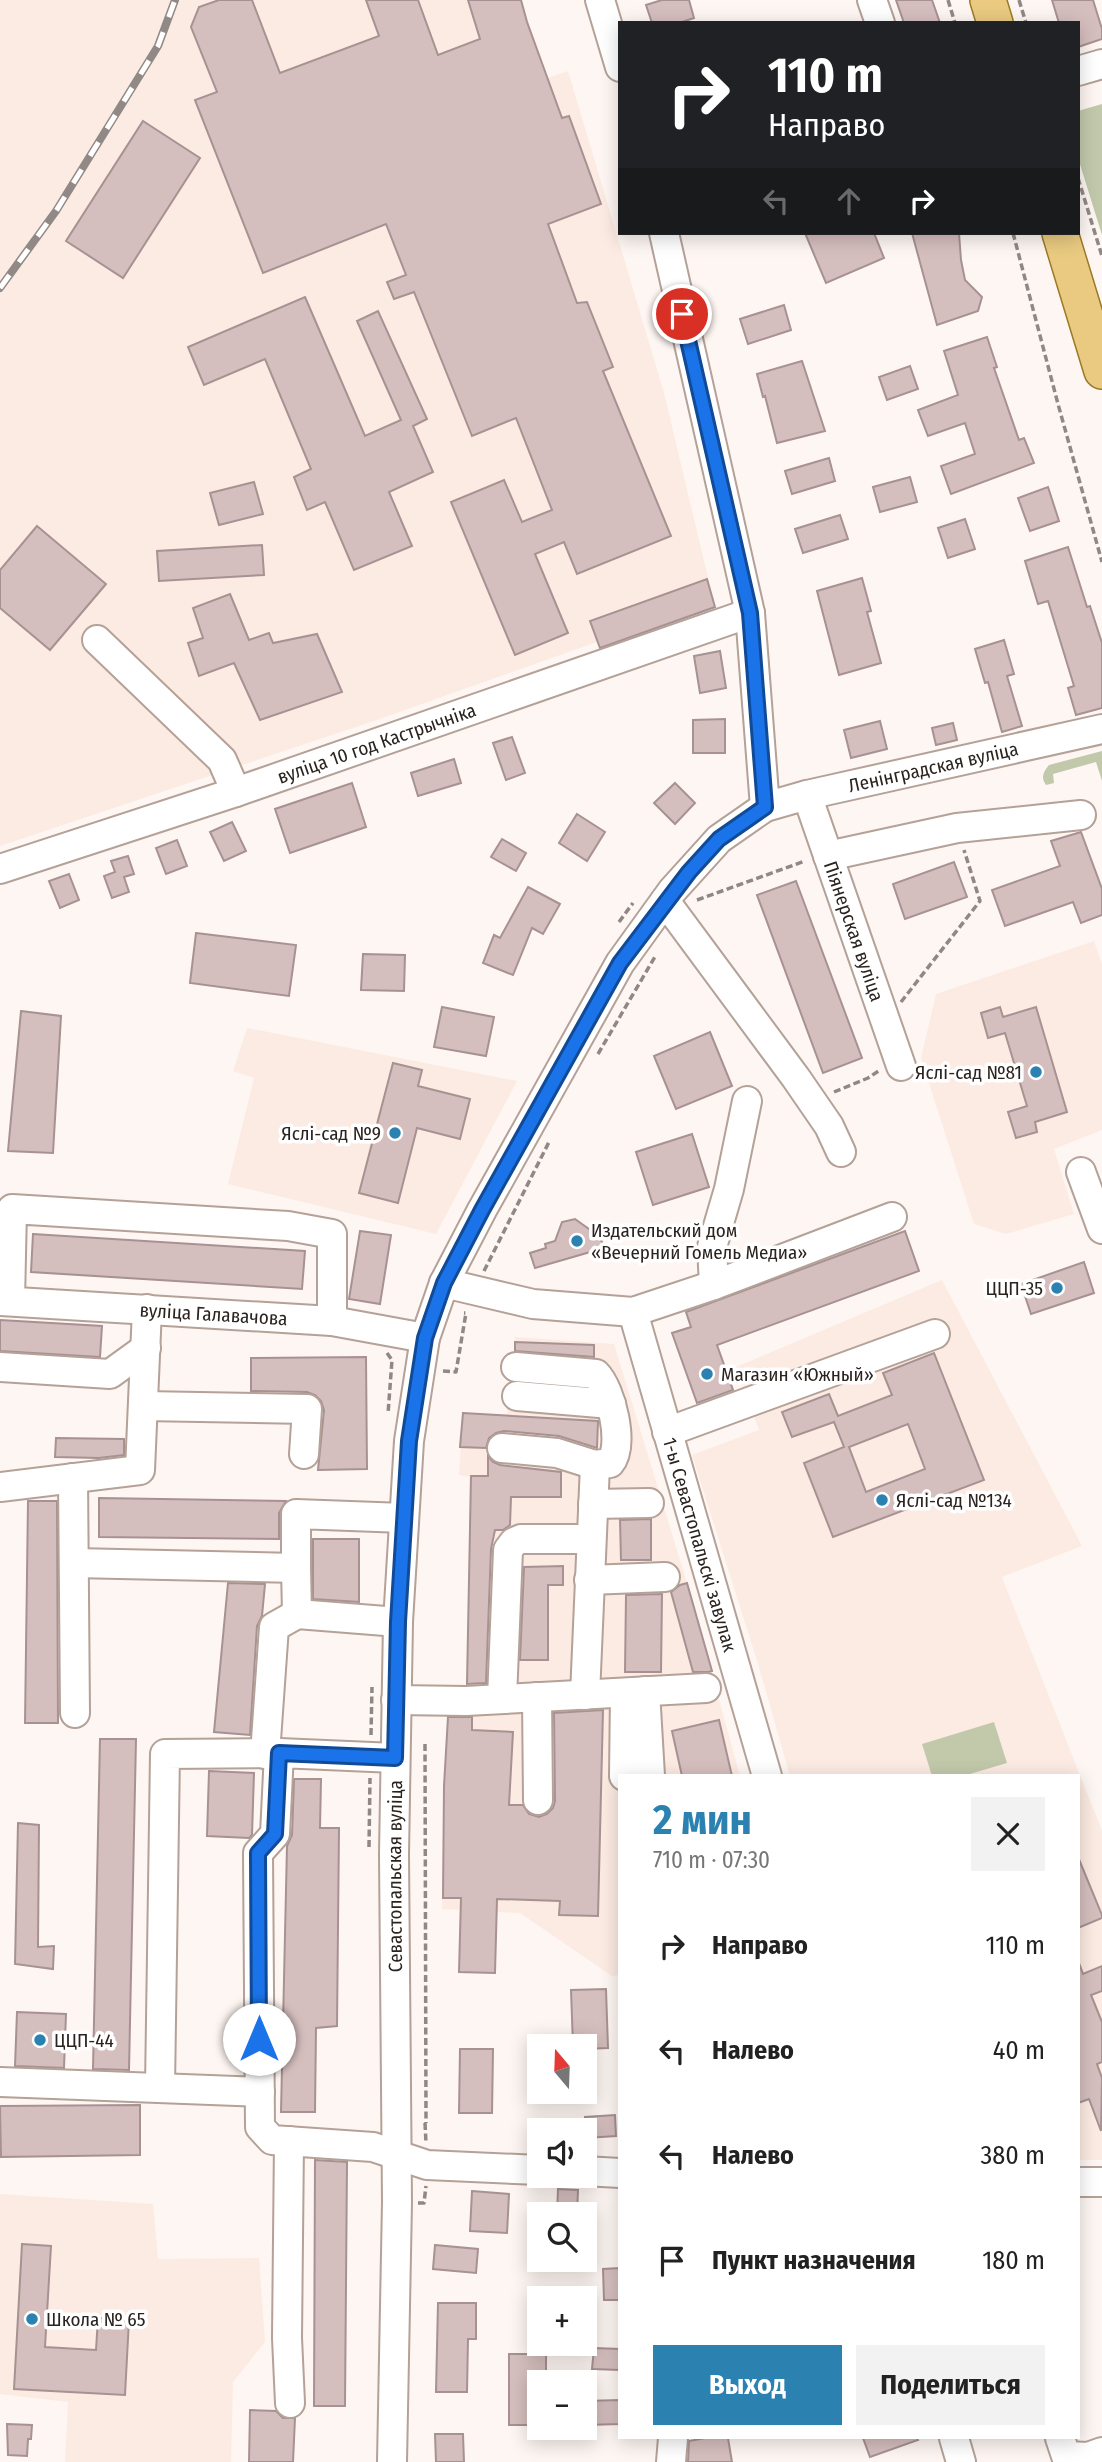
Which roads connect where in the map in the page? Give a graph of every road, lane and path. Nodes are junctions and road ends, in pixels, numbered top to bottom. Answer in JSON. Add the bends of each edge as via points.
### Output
{"nodes":[{"id":1,"x":600,"y":0,"type":"edge"},
{"id":2,"x":872,"y":0,"type":"edge"},
{"id":3,"x":948,"y":0,"type":"edge"},
{"id":4,"x":988,"y":0,"type":"edge"},
{"id":5,"x":1019,"y":0,"type":"edge"},
{"id":6,"x":879,"y":21,"type":"edge"},
{"id":7,"x":954,"y":21,"type":"edge"},
{"id":8,"x":994,"y":21,"type":"edge"},
{"id":9,"x":1025,"y":21,"type":"edge"},
{"id":10,"x":618,"y":60,"type":"edge"},
{"id":11,"x":1102,"y":64,"type":"edge"},
{"id":12,"x":1080,"y":70,"type":"edge"},
{"id":13,"x":1080,"y":184,"type":"edge"},
{"id":14,"x":664,"y":235,"type":"edge"},
{"id":15,"x":1014,"y":235,"type":"edge"},
{"id":16,"x":1061,"y":235,"type":"edge"},
{"id":17,"x":1102,"y":256,"type":"edge"},
{"id":18,"x":1102,"y":371,"type":"edge"},
{"id":19,"x":1102,"y":562,"type":"edge"},
{"id":20,"x":750,"y":613,"type":"junction"},
{"id":21,"x":97,"y":640,"type":"dead end"},
{"id":22,"x":1102,"y":729,"type":"edge"},
{"id":23,"x":236,"y":792,"type":"junction"},
{"id":24,"x":807,"y":795,"type":"junction"},
{"id":25,"x":765,"y":807,"type":"junction"},
{"id":26,"x":1081,"y":815,"type":"dead end"},
{"id":27,"x":957,"y":828,"type":"junction"},
{"id":28,"x":828,"y":856,"type":"junction"},
{"id":29,"x":0,"y":869,"type":"edge"},
{"id":30,"x":672,"y":909,"type":"junction"},
{"id":31,"x":657,"y":954,"type":"dead end"},
{"id":32,"x":899,"y":1004,"type":"dead end"},
{"id":33,"x":898,"y":1058,"type":"joint"},
{"id":34,"x":594,"y":1061,"type":"dead end"},
{"id":35,"x":747,"y":1101,"type":"dead end"},
{"id":36,"x":811,"y":1101,"type":"junction"},
{"id":37,"x":554,"y":1132,"type":"dead end"},
{"id":38,"x":841,"y":1152,"type":"dead end"},
{"id":39,"x":1082,"y":1172,"type":"dead end"},
{"id":40,"x":892,"y":1217,"type":"dead end"},
{"id":41,"x":1102,"y":1229,"type":"edge"},
{"id":42,"x":444,"y":1283,"type":"junction"},
{"id":43,"x":714,"y":1285,"type":"junction"},
{"id":44,"x":5,"y":1301,"type":"edge"},
{"id":45,"x":466,"y":1305,"type":"junction"},
{"id":46,"x":147,"y":1310,"type":"junction"},
{"id":47,"x":633,"y":1312,"type":"junction"},
{"id":48,"x":332,"y":1321,"type":"junction"},
{"id":49,"x":935,"y":1334,"type":"dead end"},
{"id":50,"x":425,"y":1338,"type":"junction"},
{"id":51,"x":146,"y":1348,"type":"junction"},
{"id":52,"x":0,"y":1367,"type":"edge"},
{"id":53,"x":516,"y":1367,"type":"dead end"},
{"id":54,"x":433,"y":1369,"type":"dead end"},
{"id":55,"x":517,"y":1396,"type":"dead end"},
{"id":56,"x":611,"y":1404,"type":"junction"},
{"id":57,"x":143,"y":1406,"type":"junction"},
{"id":58,"x":667,"y":1432,"type":"junction"},
{"id":59,"x":502,"y":1448,"type":"dead end"},
{"id":60,"x":304,"y":1454,"type":"dead end"},
{"id":61,"x":595,"y":1465,"type":"junction"},
{"id":62,"x":73,"y":1478,"type":"junction"},
{"id":63,"x":0,"y":1487,"type":"edge"},
{"id":64,"x":649,"y":1503,"type":"dead end"},
{"id":65,"x":593,"y":1504,"type":"junction"},
{"id":66,"x":404,"y":1518,"type":"junction"},
{"id":67,"x":591,"y":1539,"type":"junction"},
{"id":68,"x":74,"y":1563,"type":"junction"},
{"id":69,"x":296,"y":1568,"type":"junction"},
{"id":70,"x":665,"y":1577,"type":"dead end"},
{"id":71,"x":589,"y":1580,"type":"junction"},
{"id":72,"x":297,"y":1614,"type":"junction"},
{"id":73,"x":398,"y":1622,"type":"junction"},
{"id":74,"x":706,"y":1688,"type":"dead end"},
{"id":75,"x":635,"y":1692,"type":"junction"},
{"id":76,"x":585,"y":1695,"type":"junction"},
{"id":77,"x":537,"y":1697,"type":"junction"},
{"id":78,"x":502,"y":1699,"type":"junction"},
{"id":79,"x":396,"y":1700,"type":"junction"},
{"id":80,"x":75,"y":1713,"type":"dead end"},
{"id":81,"x":425,"y":1744,"type":"dead end"},
{"id":82,"x":272,"y":1754,"type":"junction"},
{"id":83,"x":395,"y":1758,"type":"junction"},
{"id":84,"x":624,"y":1774,"type":"edge"},
{"id":85,"x":650,"y":1774,"type":"edge"},
{"id":86,"x":766,"y":1774,"type":"edge"},
{"id":87,"x":538,"y":1800,"type":"dead end"},
{"id":88,"x":369,"y":1812,"type":"dead end"},
{"id":89,"x":369,"y":1854,"type":"dead end"},
{"id":90,"x":0,"y":2082,"type":"edge"},
{"id":91,"x":159,"y":2087,"type":"junction"},
{"id":92,"x":260,"y":2092,"type":"junction"},
{"id":93,"x":426,"y":2123,"type":"dead end"},
{"id":94,"x":289,"y":2141,"type":"junction"},
{"id":95,"x":397,"y":2154,"type":"junction"},
{"id":96,"x":527,"y":2169,"type":"edge"},
{"id":97,"x":597,"y":2172,"type":"edge"},
{"id":98,"x":618,"y":2173,"type":"edge"},
{"id":99,"x":1080,"y":2182,"type":"edge"},
{"id":100,"x":1102,"y":2182,"type":"edge"},
{"id":101,"x":290,"y":2403,"type":"dead end"},
{"id":102,"x":653,"y":2439,"type":"edge"},
{"id":103,"x":673,"y":2439,"type":"edge"},
{"id":104,"x":954,"y":2439,"type":"edge"},
{"id":105,"x":1102,"y":2452,"type":"edge"},
{"id":106,"x":1061,"y":2454,"type":"edge"},
{"id":107,"x":393,"y":2462,"type":"edge"},
{"id":108,"x":653,"y":2462,"type":"edge"},
{"id":109,"x":671,"y":2462,"type":"edge"},
{"id":110,"x":961,"y":2462,"type":"edge"}],
"edges":[{"from":1,"to":10,"type":"street"},
{"from":2,"to":6,"type":"street"},
{"from":3,"to":7,"type":"path"},
{"from":4,"to":8,"type":"main road"},
{"from":5,"to":9,"type":"path"},
{"from":11,"to":12,"type":"street"},
{"from":13,"to":17,"type":"path"},
{"from":14,"to":20,"type":"street"},
{"from":15,"to":19,"type":"path"},
{"from":16,"to":18,"type":"main road"},
{"from":20,"to":23,"type":"street","name":"вуліца 10 год Кастрычніка"},
{"from":20,"to":25,"type":"street"},
{"from":21,"to":23,"type":"street","via":[[222,760]]},
{"from":22,"to":24,"type":"street","name":"Ленінградская вуліца"},
{"from":23,"to":29,"type":"street","name":"вуліца 10 год Кастрычніка"},
{"from":24,"to":25,"type":"street","name":"Ленінградская вуліца"},
{"from":24,"to":28,"type":"street","name":"Піянерская вуліца"},
{"from":25,"to":30,"type":"street","name":"Севастопальская вуліца","via":[[719,839]]},
{"from":26,"to":27,"type":"street"},
{"from":27,"to":28,"type":"street"},
{"from":27,"to":32,"type":"path","via":[[980,901]]},
{"from":28,"to":30,"type":"path","via":[[795,863]]},
{"from":28,"to":33,"type":"street","name":"Піянерская вуліца"},
{"from":30,"to":36,"type":"street"},
{"from":30,"to":42,"type":"street","name":"Севастопальская вуліца","via":[[620,963]]},
{"from":31,"to":34,"type":"path"},
{"from":33,"to":36,"type":"path","via":[[877,1073]]},
{"from":35,"to":43,"type":"street","via":[[712,1247]]},
{"from":36,"to":38,"type":"street"},
{"from":37,"to":45,"type":"path"},
{"from":39,"to":41,"type":"street"},
{"from":40,"to":43,"type":"street"},
{"from":42,"to":45,"type":"street"},
{"from":42,"to":50,"type":"street","name":"Севастопальская вуліца"},
{"from":43,"to":47,"type":"street"},
{"from":44,"to":46,"type":"street","name":"вуліца Галавачова"},
{"from":44,"to":48,"type":"street","via":[[12,1209],[288,1226],[332,1234]]},
{"from":45,"to":47,"type":"street","via":[[533,1304]]},
{"from":45,"to":54,"type":"path","via":[[456,1372]]},
{"from":46,"to":48,"type":"street","name":"вуліца Галавачова"},
{"from":46,"to":51,"type":"street"},
{"from":47,"to":58,"type":"street","name":"1-ы Севастопальскі завулак"},
{"from":48,"to":50,"type":"street","name":"вуліца Галавачова"},
{"from":49,"to":58,"type":"street"},
{"from":50,"to":66,"type":"street","name":"Севастопальская вуліца","via":[[409,1441]]},
{"from":51,"to":52,"type":"street","via":[[110,1374]]},
{"from":51,"to":57,"type":"street"},
{"from":53,"to":56,"type":"street","via":[[596,1374]]},
{"from":55,"to":56,"type":"street"},
{"from":56,"to":61,"type":"street","via":[[618,1446],[610,1463]]},
{"from":57,"to":60,"type":"street","via":[[307,1409]]},
{"from":57,"to":62,"type":"street","via":[[141,1470]]},
{"from":58,"to":86,"type":"street","name":"1-ы Севастопальскі завулак"},
{"from":59,"to":61,"type":"street","via":[[556,1453]]},
{"from":61,"to":65,"type":"street"},
{"from":62,"to":63,"type":"street"},
{"from":62,"to":68,"type":"street"},
{"from":64,"to":65,"type":"street"},
{"from":65,"to":67,"type":"street"},
{"from":66,"to":69,"type":"street","via":[[296,1514]]},
{"from":66,"to":73,"type":"street","name":"Севастопальская вуліца"},
{"from":67,"to":71,"type":"street"},
{"from":67,"to":78,"type":"street","via":[[522,1539],[510,1545]]},
{"from":68,"to":69,"type":"street"},
{"from":68,"to":80,"type":"street"},
{"from":69,"to":72,"type":"street"},
{"from":70,"to":71,"type":"street"},
{"from":71,"to":76,"type":"street"},
{"from":72,"to":73,"type":"street"},
{"from":72,"to":82,"type":"street","via":[[274,1627]]},
{"from":73,"to":79,"type":"street","name":"Севастопальская вуліца"},
{"from":74,"to":75,"type":"street"},
{"from":75,"to":76,"type":"street"},
{"from":75,"to":84,"type":"street"},
{"from":75,"to":85,"type":"street"},
{"from":76,"to":77,"type":"street"},
{"from":77,"to":78,"type":"street"},
{"from":77,"to":87,"type":"street"},
{"from":78,"to":79,"type":"street"},
{"from":79,"to":83,"type":"street","name":"Севастопальская вуліца"},
{"from":81,"to":93,"type":"path"},
{"from":82,"to":83,"type":"street"},
{"from":82,"to":91,"type":"street","via":[[165,1754]]},
{"from":82,"to":92,"type":"street","via":[[275,1834],[258,1853]]},
{"from":83,"to":95,"type":"street","name":"Севастопальская вуліца"},
{"from":88,"to":89,"type":"path"},
{"from":90,"to":91,"type":"street"},
{"from":91,"to":92,"type":"street"},
{"from":92,"to":94,"type":"street","via":[[260,2127],[272,2140]]},
{"from":94,"to":95,"type":"street","via":[[373,2147]]},
{"from":94,"to":101,"type":"street"},
{"from":95,"to":96,"type":"street","via":[[427,2165]]},
{"from":95,"to":107,"type":"street","name":"Севастопальская вуліца"},
{"from":97,"to":98,"type":"street"},
{"from":99,"to":100,"type":"street"},
{"from":102,"to":108,"type":"street"},
{"from":103,"to":109,"type":"street"},
{"from":104,"to":110,"type":"street"},
{"from":105,"to":106,"type":"street","via":[[1088,2457]]}]}
